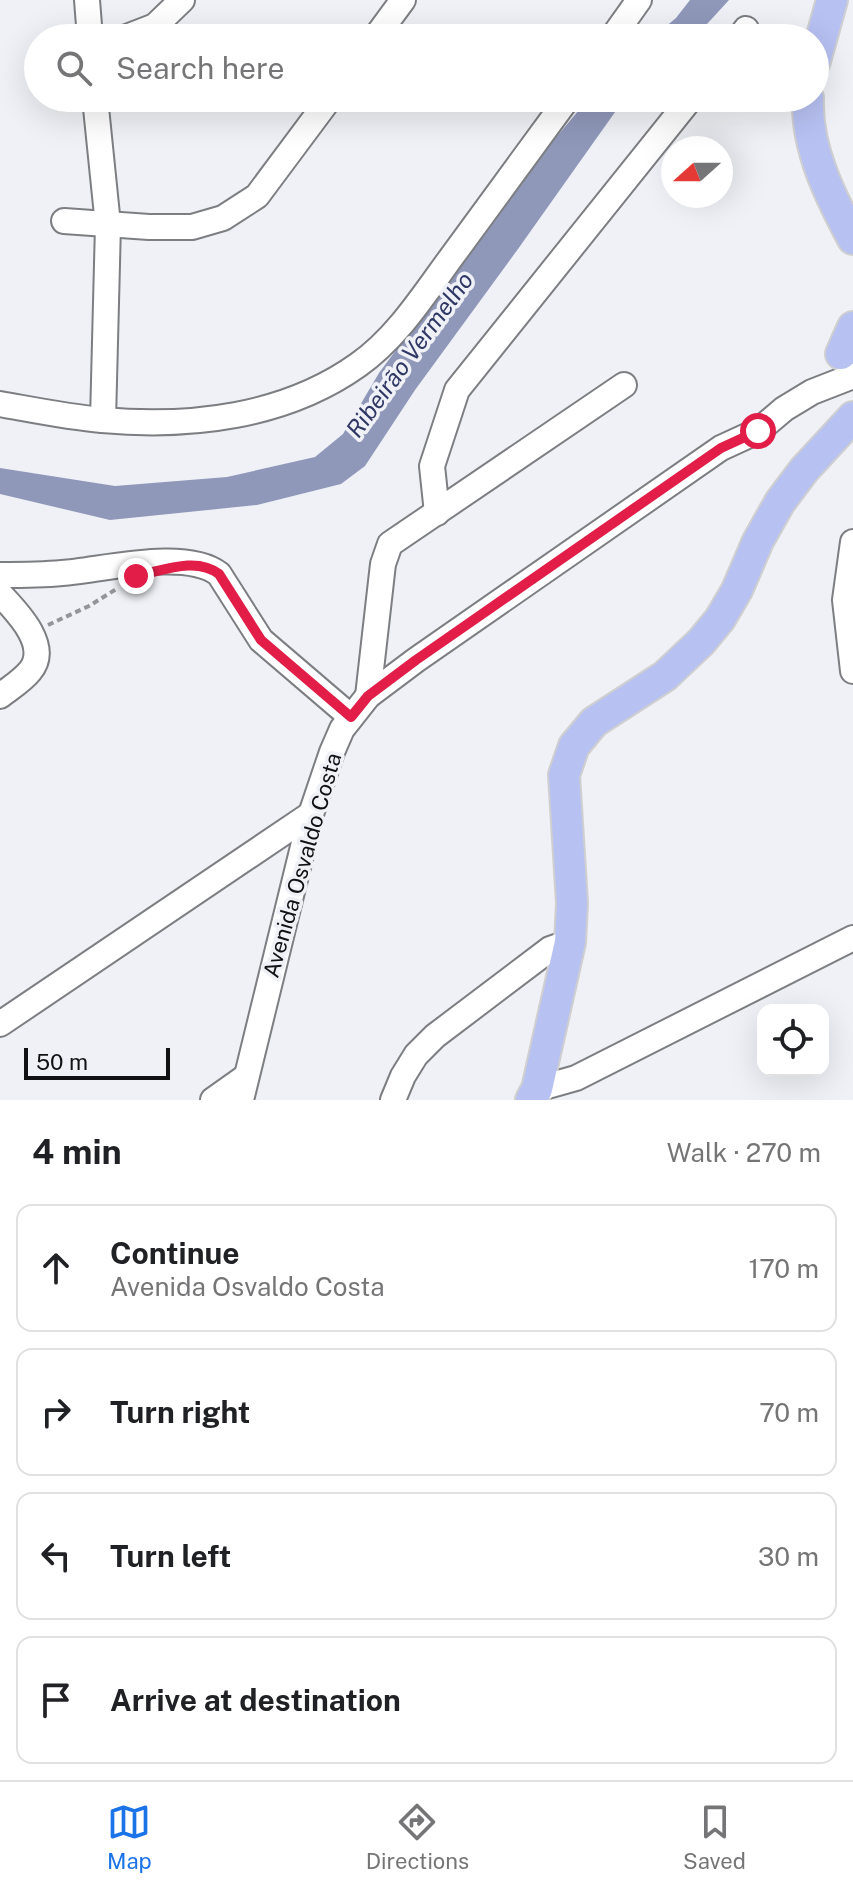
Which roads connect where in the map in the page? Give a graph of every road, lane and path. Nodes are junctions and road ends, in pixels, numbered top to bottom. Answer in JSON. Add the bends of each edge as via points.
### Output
{"nodes":[{"id":1,"x":87,"y":0,"type":"edge"},
{"id":2,"x":182,"y":0,"type":"edge"},
{"id":3,"x":403,"y":0,"type":"edge"},
{"id":4,"x":639,"y":0,"type":"edge"},
{"id":5,"x":832,"y":0,"type":"edge"},
{"id":6,"x":89,"y":24,"type":"edge"},
{"id":7,"x":157,"y":24,"type":"edge"},
{"id":8,"x":385,"y":24,"type":"edge"},
{"id":9,"x":622,"y":24,"type":"edge"},
{"id":10,"x":825,"y":24,"type":"edge"},
{"id":11,"x":96,"y":112,"type":"edge"},
{"id":12,"x":320,"y":112,"type":"edge"},
{"id":13,"x":558,"y":112,"type":"edge"},
{"id":14,"x":680,"y":112,"type":"edge"},
{"id":15,"x":808,"y":112,"type":"edge"},
{"id":16,"x":64,"y":221,"type":"dead end"},
{"id":17,"x":108,"y":225,"type":"junction"},
{"id":18,"x":853,"y":239,"type":"edge"},
{"id":19,"x":850,"y":350,"type":"edge"},
{"id":20,"x":624,"y":385,"type":"dead end"},
{"id":21,"x":0,"y":404,"type":"edge"},
{"id":22,"x":853,"y":417,"type":"edge"},
{"id":23,"x":103,"y":420,"type":"junction"},
{"id":24,"x":437,"y":513,"type":"junction"},
{"id":25,"x":853,"y":542,"type":"edge"},
{"id":26,"x":0,"y":575,"type":"edge"},
{"id":27,"x":124,"y":584,"type":"dead end"},
{"id":28,"x":0,"y":594,"type":"edge"},
{"id":29,"x":32,"y":633,"type":"junction"},
{"id":30,"x":853,"y":671,"type":"edge"},
{"id":31,"x":0,"y":696,"type":"edge"},
{"id":32,"x":368,"y":696,"type":"junction"},
{"id":33,"x":351,"y":717,"type":"junction"},
{"id":34,"x":311,"y":814,"type":"junction"},
{"id":35,"x":853,"y":938,"type":"edge"},
{"id":36,"x":570,"y":942,"type":"junction"},
{"id":37,"x":0,"y":1024,"type":"edge"},
{"id":38,"x":243,"y":1089,"type":"edge"},
{"id":39,"x":536,"y":1096,"type":"edge"},
{"id":40,"x":213,"y":1100,"type":"edge"},
{"id":41,"x":393,"y":1100,"type":"edge"}],
"edges":[{"from":1,"to":6,"type":"street"},
{"from":2,"to":7,"type":"street"},
{"from":3,"to":8,"type":"street"},
{"from":4,"to":9,"type":"street"},
{"from":5,"to":10,"type":"main road"},
{"from":11,"to":17,"type":"street"},
{"from":12,"to":17,"type":"street","via":[[257,196],[242,208],[192,227]]},
{"from":13,"to":23,"type":"street","via":[[397,329],[359,365],[307,395],[259,411],[178,420]]},
{"from":14,"to":24,"type":"street","via":[[457,390],[432,466]]},
{"from":15,"to":18,"type":"main road","via":[[814,149]]},
{"from":16,"to":17,"type":"street"},
{"from":17,"to":23,"type":"street"},
{"from":19,"to":32,"type":"street","name":"Avenida Osvaldo Costa","via":[[812,392],[758,431],[721,448]]},
{"from":20,"to":24,"type":"street"},
{"from":21,"to":23,"type":"street"},
{"from":22,"to":36,"type":"main road","via":[[780,502],[737,590],[701,642],[665,676],[594,722],[574,746],[564,775]]},
{"from":24,"to":32,"type":"street","via":[[385,553]]},
{"from":25,"to":30,"type":"street","via":[[845,600]]},
{"from":26,"to":33,"type":"street","via":[[165,562],[210,568],[261,640]]},
{"from":27,"to":29,"type":"path"},
{"from":28,"to":29,"type":"street"},
{"from":29,"to":31,"type":"street","via":[[32,669]]},
{"from":32,"to":33,"type":"street","name":"Avenida Osvaldo Costa"},
{"from":33,"to":34,"type":"street","name":"Avenida Osvaldo Costa","via":[[332,752]]},
{"from":34,"to":37,"type":"street"},
{"from":34,"to":38,"type":"street","name":"Avenida Osvaldo Costa"},
{"from":35,"to":39,"type":"street"},
{"from":36,"to":39,"type":"main road"},
{"from":36,"to":41,"type":"street","via":[[550,949],[435,1036],[416,1055]]},
{"from":38,"to":40,"type":"street"}]}
